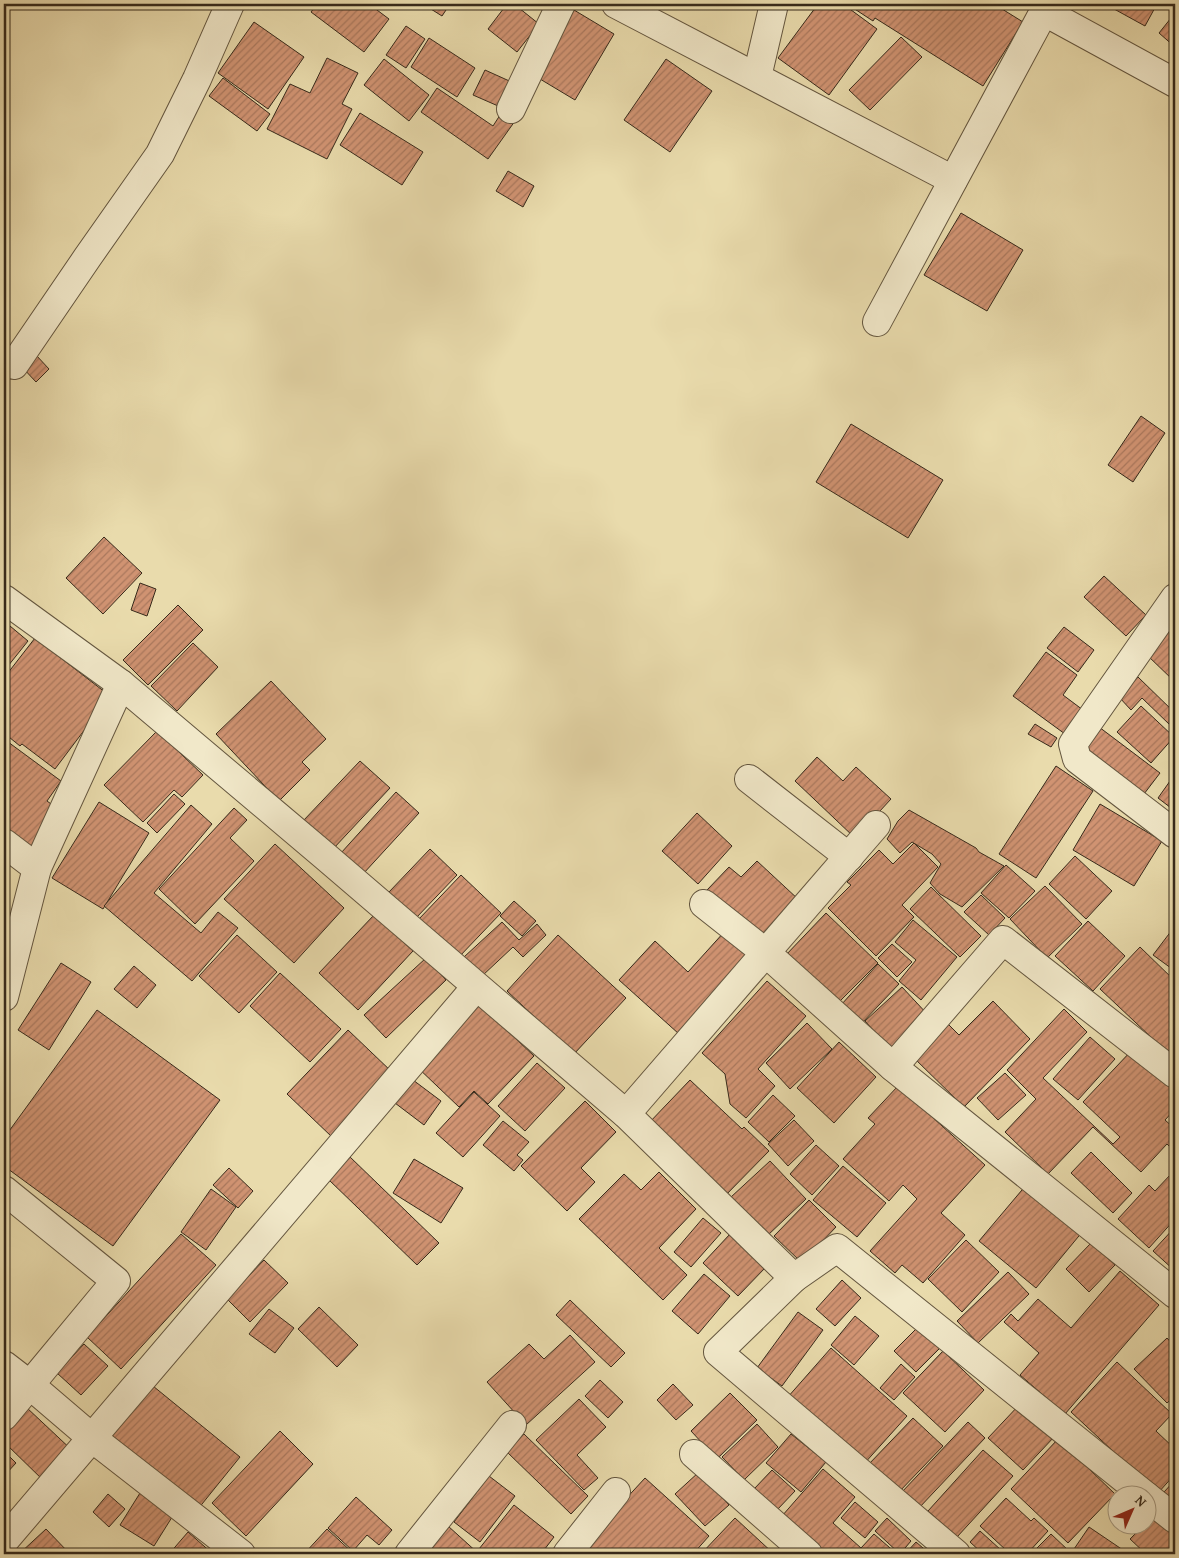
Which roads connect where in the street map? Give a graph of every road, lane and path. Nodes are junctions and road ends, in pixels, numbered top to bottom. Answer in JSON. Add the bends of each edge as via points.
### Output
{"nodes":[{"id":1,"x":230,"y":4,"type":"edge"},
{"id":2,"x":560,"y":4,"type":"edge"},
{"id":3,"x":616,"y":4,"type":"edge"},
{"id":4,"x":774,"y":4,"type":"edge"},
{"id":5,"x":1046,"y":8,"type":"edge"},
{"id":6,"x":757,"y":78,"type":"junction"},
{"id":7,"x":1175,"y":83,"type":"edge"},
{"id":8,"x":511,"y":109,"type":"dead end"},
{"id":9,"x":953,"y":180,"type":"junction"},
{"id":10,"x":877,"y":322,"type":"dead end"},
{"id":11,"x":14,"y":365,"type":"dead end"},
{"id":12,"x":1175,"y":598,"type":"edge"},
{"id":13,"x":4,"y":599,"type":"edge"},
{"id":14,"x":121,"y":684,"type":"junction"},
{"id":15,"x":749,"y":779,"type":"dead end"},
{"id":16,"x":876,"y":825,"type":"dead end"},
{"id":17,"x":1175,"y":834,"type":"edge"},
{"id":18,"x":4,"y":843,"type":"edge"},
{"id":19,"x":849,"y":857,"type":"junction"},
{"id":20,"x":38,"y":868,"type":"junction"},
{"id":21,"x":704,"y":904,"type":"dead end"},
{"id":22,"x":766,"y":953,"type":"junction"},
{"id":23,"x":476,"y":987,"type":"junction"},
{"id":24,"x":4,"y":997,"type":"edge"},
{"id":25,"x":893,"y":1067,"type":"junction"},
{"id":26,"x":1175,"y":1074,"type":"edge"},
{"id":27,"x":626,"y":1114,"type":"junction"},
{"id":28,"x":4,"y":1190,"type":"edge"},
{"id":29,"x":794,"y":1278,"type":"junction"},
{"id":30,"x":1175,"y":1294,"type":"edge"},
{"id":31,"x":4,"y":1365,"type":"edge"},
{"id":32,"x":30,"y":1385,"type":"junction"},
{"id":33,"x":4,"y":1416,"type":"edge"},
{"id":34,"x":512,"y":1425,"type":"dead end"},
{"id":35,"x":92,"y":1438,"type":"junction"},
{"id":36,"x":694,"y":1454,"type":"dead end"},
{"id":37,"x":1134,"y":1486,"type":"edge"},
{"id":38,"x":616,"y":1492,"type":"dead end"},
{"id":39,"x":1156,"y":1504,"type":"edge"},
{"id":40,"x":1175,"y":1519,"type":"edge"},
{"id":41,"x":4,"y":1541,"type":"edge"},
{"id":42,"x":241,"y":1554,"type":"edge"},
{"id":43,"x":409,"y":1554,"type":"edge"},
{"id":44,"x":567,"y":1554,"type":"edge"},
{"id":45,"x":808,"y":1554,"type":"edge"},
{"id":46,"x":956,"y":1554,"type":"edge"}],
"edges":[{"from":1,"to":11,"type":"street","via":[[160,154]]},
{"from":2,"to":8,"type":"street"},
{"from":3,"to":6,"type":"street"},
{"from":4,"to":6,"type":"street"},
{"from":5,"to":7,"type":"street"},
{"from":5,"to":9,"type":"street"},
{"from":6,"to":9,"type":"street"},
{"from":9,"to":10,"type":"street"},
{"from":12,"to":17,"type":"street","via":[[1073,744],[1077,759]]},
{"from":13,"to":14,"type":"street"},
{"from":14,"to":20,"type":"street"},
{"from":14,"to":23,"type":"street"},
{"from":15,"to":19,"type":"street"},
{"from":16,"to":19,"type":"street"},
{"from":18,"to":20,"type":"street"},
{"from":19,"to":22,"type":"street"},
{"from":20,"to":24,"type":"street"},
{"from":21,"to":22,"type":"street"},
{"from":22,"to":25,"type":"street"},
{"from":22,"to":27,"type":"street"},
{"from":23,"to":27,"type":"street"},
{"from":23,"to":35,"type":"street"},
{"from":25,"to":26,"type":"street","via":[[1003,940]]},
{"from":25,"to":30,"type":"street"},
{"from":27,"to":29,"type":"street"},
{"from":28,"to":32,"type":"street","via":[[116,1281]]},
{"from":29,"to":37,"type":"street","via":[[837,1248]]},
{"from":29,"to":46,"type":"street","via":[[718,1352]]},
{"from":31,"to":32,"type":"street"},
{"from":32,"to":33,"type":"street"},
{"from":32,"to":35,"type":"street"},
{"from":34,"to":43,"type":"street"},
{"from":35,"to":41,"type":"street"},
{"from":35,"to":42,"type":"street"},
{"from":36,"to":45,"type":"street"},
{"from":38,"to":44,"type":"street"},
{"from":39,"to":40,"type":"street"}]}
